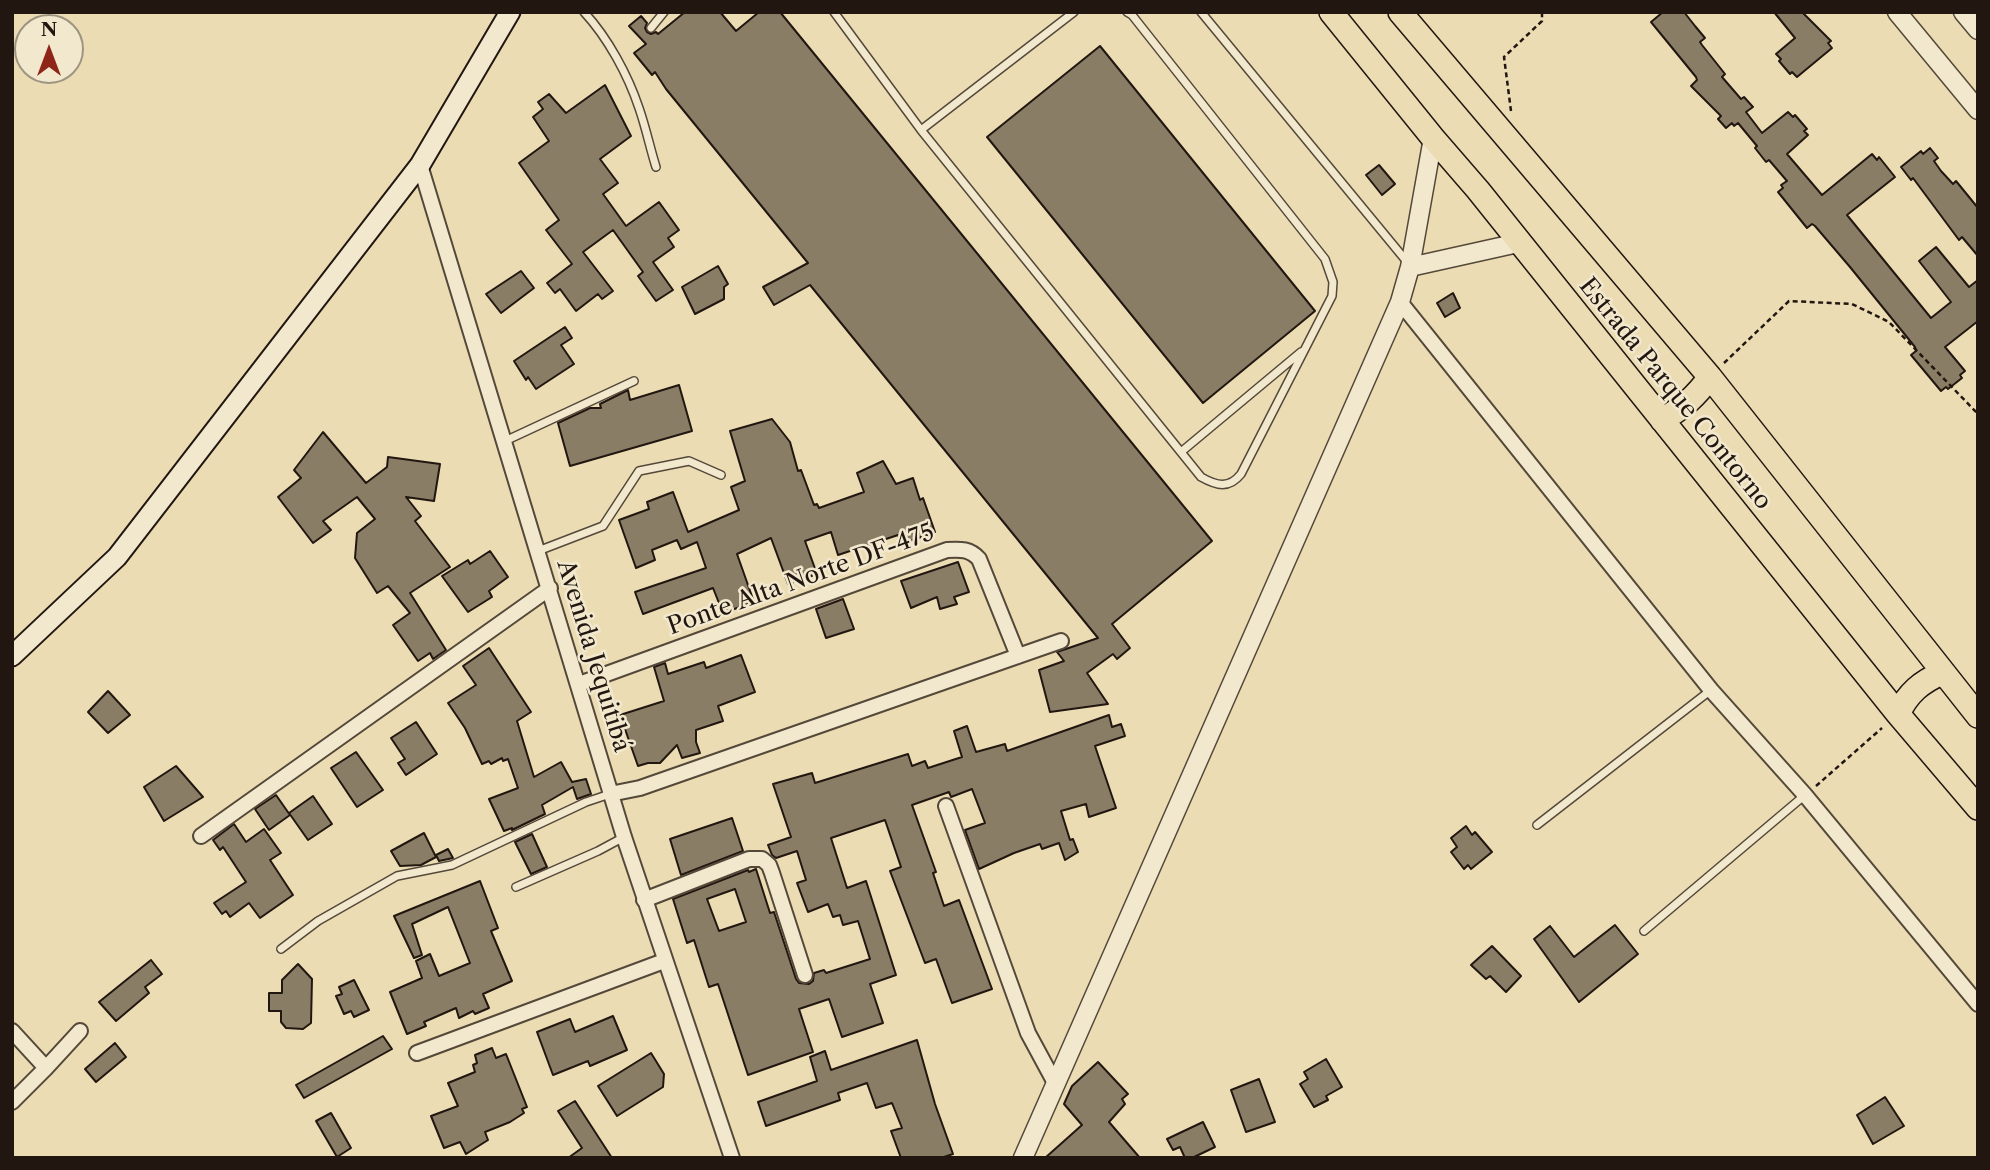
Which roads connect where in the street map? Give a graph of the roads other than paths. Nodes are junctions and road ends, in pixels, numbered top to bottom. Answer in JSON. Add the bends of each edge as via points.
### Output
{"nodes":[{"id":1,"x":510,"y":12,"type":"edge"},
{"id":2,"x":584,"y":12,"type":"edge"},
{"id":3,"x":664,"y":12,"type":"edge"},
{"id":4,"x":834,"y":12,"type":"edge"},
{"id":5,"x":1074,"y":12,"type":"edge"},
{"id":6,"x":1127,"y":12,"type":"edge"},
{"id":7,"x":1201,"y":12,"type":"edge"},
{"id":8,"x":1331,"y":12,"type":"edge"},
{"id":9,"x":1400,"y":12,"type":"edge"},
{"id":10,"x":1897,"y":12,"type":"edge"},
{"id":11,"x":1964,"y":12,"type":"edge"},
{"id":12,"x":651,"y":28,"type":"dead end"},
{"id":13,"x":1978,"y":30,"type":"edge"},
{"id":14,"x":1978,"y":110,"type":"edge"},
{"id":15,"x":921,"y":130,"type":"junction"},
{"id":16,"x":1433,"y":138,"type":"junction"},
{"id":17,"x":420,"y":165,"type":"junction"},
{"id":18,"x":656,"y":167,"type":"dead end"},
{"id":19,"x":1518,"y":243,"type":"junction"},
{"id":20,"x":1410,"y":267,"type":"junction"},
{"id":21,"x":1400,"y":302,"type":"junction"},
{"id":22,"x":1305,"y":350,"type":"junction"},
{"id":23,"x":1710,"y":377,"type":"junction"},
{"id":24,"x":634,"y":381,"type":"dead end"},
{"id":25,"x":1662,"y":420,"type":"junction"},
{"id":26,"x":505,"y":440,"type":"junction"},
{"id":27,"x":1181,"y":452,"type":"junction"},
{"id":28,"x":721,"y":475,"type":"dead end"},
{"id":29,"x":538,"y":551,"type":"junction"},
{"id":30,"x":550,"y":588,"type":"junction"},
{"id":31,"x":1061,"y":641,"type":"dead end"},
{"id":32,"x":12,"y":656,"type":"edge"},
{"id":33,"x":1018,"y":656,"type":"junction"},
{"id":34,"x":1942,"y":673,"type":"junction"},
{"id":35,"x":579,"y":684,"type":"junction"},
{"id":36,"x":1711,"y":690,"type":"junction"},
{"id":37,"x":1898,"y":713,"type":"junction"},
{"id":38,"x":1978,"y":716,"type":"edge"},
{"id":39,"x":610,"y":794,"type":"junction"},
{"id":40,"x":1805,"y":795,"type":"junction"},
{"id":41,"x":946,"y":806,"type":"dead end"},
{"id":42,"x":1978,"y":808,"type":"edge"},
{"id":43,"x":1537,"y":824,"type":"dead end"},
{"id":44,"x":201,"y":836,"type":"dead end"},
{"id":45,"x":624,"y":837,"type":"junction"},
{"id":46,"x":516,"y":887,"type":"dead end"},
{"id":47,"x":644,"y":900,"type":"junction"},
{"id":48,"x":1644,"y":931,"type":"dead end"},
{"id":49,"x":281,"y":949,"type":"dead end"},
{"id":50,"x":664,"y":961,"type":"junction"},
{"id":51,"x":805,"y":975,"type":"dead end"},
{"id":52,"x":1978,"y":1004,"type":"edge"},
{"id":53,"x":12,"y":1031,"type":"edge"},
{"id":54,"x":80,"y":1031,"type":"dead end"},
{"id":55,"x":417,"y":1053,"type":"dead end"},
{"id":56,"x":46,"y":1068,"type":"junction"},
{"id":57,"x":1055,"y":1083,"type":"junction"},
{"id":58,"x":12,"y":1102,"type":"edge"},
{"id":59,"x":732,"y":1158,"type":"edge"},
{"id":60,"x":1023,"y":1158,"type":"edge"}],
"edges":[{"from":1,"to":17,"type":"main road"},
{"from":2,"to":18,"type":"lane","via":[[620,66],[639,107]]},
{"from":3,"to":12,"type":"lane"},
{"from":4,"to":15,"type":"lane"},
{"from":5,"to":15,"type":"lane"},
{"from":6,"to":22,"type":"lane","via":[[1325,259],[1333,282],[1332,296]]},
{"from":7,"to":20,"type":"lane"},
{"from":8,"to":16,"type":"highway","name":"Estrada Parque Contorno"},
{"from":9,"to":23,"type":"highway","name":"Estrada Parque Contorno"},
{"from":10,"to":14,"type":"street"},
{"from":11,"to":13,"type":"street"},
{"from":15,"to":27,"type":"lane"},
{"from":16,"to":19,"type":"highway","name":"Estrada Parque Contorno"},
{"from":16,"to":20,"type":"street"},
{"from":17,"to":26,"type":"street","name":"Avenida Jequitibá"},
{"from":17,"to":32,"type":"main road","via":[[117,557]]},
{"from":19,"to":20,"type":"street"},
{"from":19,"to":25,"type":"highway","name":"Estrada Parque Contorno"},
{"from":20,"to":21,"type":"street"},
{"from":21,"to":36,"type":"street"},
{"from":21,"to":57,"type":"street"},
{"from":22,"to":27,"type":"lane"},
{"from":22,"to":27,"type":"lane","via":[[1235,482],[1213,484],[1201,477]]},
{"from":23,"to":25,"type":"highway","via":[[1697,395]]},
{"from":23,"to":34,"type":"highway","name":"Estrada Parque Contorno"},
{"from":24,"to":26,"type":"lane"},
{"from":25,"to":37,"type":"highway","name":"Estrada Parque Contorno"},
{"from":26,"to":29,"type":"street","name":"Avenida Jequitibá"},
{"from":28,"to":29,"type":"lane","via":[[689,461],[639,471],[603,526]]},
{"from":29,"to":30,"type":"street","name":"Avenida Jequitibá"},
{"from":30,"to":35,"type":"street","name":"Avenida Jequitibá"},
{"from":30,"to":44,"type":"street"},
{"from":31,"to":33,"type":"street"},
{"from":33,"to":35,"type":"street","name":"Ponte Alta Norte DF-475","via":[[979,559],[972,551],[960,549]]},
{"from":33,"to":39,"type":"street","via":[[640,788]]},
{"from":34,"to":37,"type":"highway","via":[[1915,688]]},
{"from":34,"to":38,"type":"highway","name":"Estrada Parque Contorno"},
{"from":35,"to":39,"type":"street","name":"Avenida Jequitibá"},
{"from":36,"to":40,"type":"street"},
{"from":36,"to":43,"type":"lane"},
{"from":37,"to":42,"type":"highway","name":"Estrada Parque Contorno"},
{"from":39,"to":45,"type":"street","name":"Avenida Jequitibá"},
{"from":39,"to":49,"type":"lane","via":[[452,865],[397,876],[318,921]]},
{"from":40,"to":48,"type":"lane"},
{"from":40,"to":52,"type":"street"},
{"from":41,"to":57,"type":"street","via":[[1028,1033]]},
{"from":45,"to":46,"type":"lane"},
{"from":45,"to":47,"type":"street","name":"Avenida Jequitibá"},
{"from":47,"to":50,"type":"street","name":"Avenida Jequitibá"},
{"from":47,"to":51,"type":"street","via":[[750,859],[762,859],[772,873]]},
{"from":50,"to":55,"type":"street"},
{"from":50,"to":59,"type":"street","name":"Avenida Jequitibá"},
{"from":53,"to":56,"type":"street"},
{"from":54,"to":56,"type":"street"},
{"from":56,"to":58,"type":"street"},
{"from":57,"to":60,"type":"street"}]}
